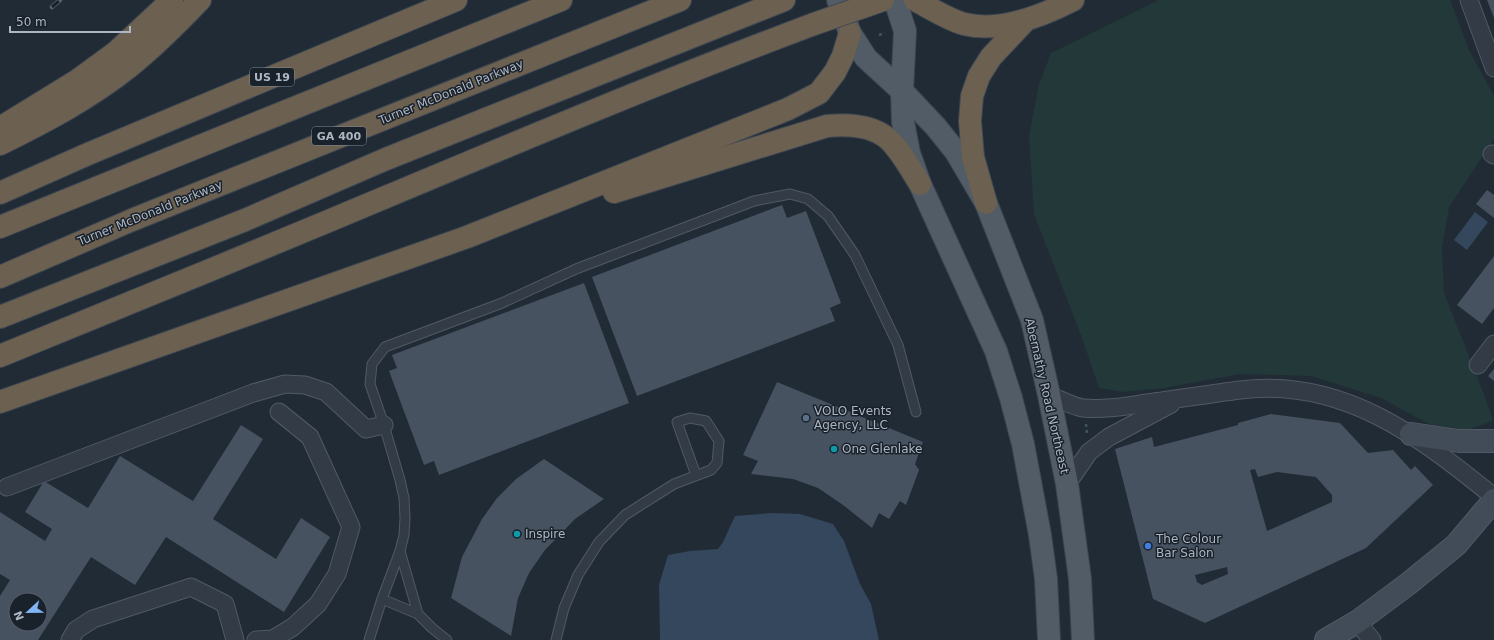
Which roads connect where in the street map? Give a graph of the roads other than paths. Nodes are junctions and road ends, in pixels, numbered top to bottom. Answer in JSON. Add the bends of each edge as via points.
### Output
{"nodes":[{"id":1,"x":172,"y":0,"type":"edge"},
{"id":2,"x":200,"y":0,"type":"edge"},
{"id":3,"x":456,"y":0,"type":"edge"},
{"id":4,"x":561,"y":0,"type":"edge"},
{"id":5,"x":680,"y":0,"type":"edge"},
{"id":6,"x":784,"y":0,"type":"edge"},
{"id":7,"x":838,"y":0,"type":"edge"},
{"id":8,"x":883,"y":0,"type":"edge"},
{"id":9,"x":895,"y":0,"type":"edge"},
{"id":10,"x":914,"y":0,"type":"edge"},
{"id":11,"x":1073,"y":0,"type":"edge"},
{"id":12,"x":1469,"y":0,"type":"edge"},
{"id":13,"x":1024,"y":22,"type":"junction"},
{"id":14,"x":850,"y":32,"type":"junction"},
{"id":15,"x":1494,"y":68,"type":"edge"},
{"id":16,"x":902,"y":91,"type":"junction"},
{"id":17,"x":0,"y":128,"type":"edge"},
{"id":18,"x":0,"y":144,"type":"edge"},
{"id":19,"x":920,"y":184,"type":"junction"},
{"id":20,"x":0,"y":193,"type":"edge"},
{"id":21,"x":986,"y":203,"type":"junction"},
{"id":22,"x":0,"y":226,"type":"edge"},
{"id":23,"x":467,"y":237,"type":"junction"},
{"id":24,"x":0,"y":277,"type":"edge"},
{"id":25,"x":0,"y":317,"type":"edge"},
{"id":26,"x":1494,"y":344,"type":"edge"},
{"id":27,"x":0,"y":356,"type":"edge"},
{"id":28,"x":1478,"y":365,"type":"dead end"},
{"id":29,"x":1049,"y":395,"type":"junction"},
{"id":30,"x":1182,"y":398,"type":"junction"},
{"id":31,"x":0,"y":402,"type":"edge"},
{"id":32,"x":279,"y":412,"type":"dead end"},
{"id":33,"x":916,"y":412,"type":"dead end"},
{"id":34,"x":384,"y":425,"type":"junction"},
{"id":35,"x":1411,"y":434,"type":"junction"},
{"id":36,"x":1494,"y":441,"type":"edge"},
{"id":37,"x":696,"y":475,"type":"junction"},
{"id":38,"x":1067,"y":484,"type":"junction"},
{"id":39,"x":7,"y":487,"type":"dead end"},
{"id":40,"x":1494,"y":498,"type":"edge"},
{"id":41,"x":400,"y":551,"type":"junction"},
{"id":42,"x":382,"y":599,"type":"junction"},
{"id":43,"x":418,"y":614,"type":"junction"},
{"id":44,"x":1341,"y":631,"type":"edge"},
{"id":45,"x":70,"y":640,"type":"edge"},
{"id":46,"x":235,"y":640,"type":"edge"},
{"id":47,"x":256,"y":640,"type":"edge"},
{"id":48,"x":369,"y":640,"type":"edge"},
{"id":49,"x":447,"y":640,"type":"edge"},
{"id":50,"x":556,"y":640,"type":"edge"},
{"id":51,"x":1049,"y":640,"type":"edge"},
{"id":52,"x":1083,"y":640,"type":"edge"},
{"id":53,"x":1372,"y":640,"type":"edge"}],
"edges":[{"from":1,"to":17,"type":"highway","via":[[115,52],[78,80]]},
{"from":2,"to":18,"type":"highway","via":[[128,67],[83,99]]},
{"from":3,"to":20,"type":"highway","number":"US 19"},
{"from":4,"to":22,"type":"highway"},
{"from":5,"to":24,"type":"highway","name":"Turner McDonald Parkway","number":"GA 400","via":[[132,220]]},
{"from":6,"to":25,"type":"highway"},
{"from":7,"to":14,"type":"main road","name":"Abernathy Road Northeast"},
{"from":8,"to":27,"type":"highway","bridge":true,"via":[[615,101]]},
{"from":9,"to":16,"type":"main road","via":[[905,31]]},
{"from":10,"to":13,"type":"highway","via":[[964,24],[984,26]]},
{"from":11,"to":13,"type":"highway"},
{"from":12,"to":15,"type":"street"},
{"from":13,"to":21,"type":"highway","via":[[991,57],[979,76],[972,96],[970,121],[973,156]]},
{"from":14,"to":16,"type":"main road","name":"Abernathy Road Northeast","via":[[866,58]]},
{"from":14,"to":23,"type":"highway","via":[[835,72],[819,93],[788,109]]},
{"from":16,"to":19,"type":"main road","via":[[903,122],[909,153]]},
{"from":16,"to":21,"type":"main road","name":"Abernathy Road Northeast","via":[[936,126],[956,152]]},
{"from":19,"to":23,"type":"highway","via":[[887,138],[859,126],[828,126]]},
{"from":19,"to":51,"type":"main road","via":[[996,351],[1011,398],[1028,468],[1040,535],[1046,579]]},
{"from":21,"to":29,"type":"main road","name":"Abernathy Road Northeast","via":[[1032,320]]},
{"from":23,"to":31,"type":"highway"},
{"from":26,"to":28,"type":"street"},
{"from":29,"to":30,"type":"street","via":[[1082,408],[1112,408]]},
{"from":29,"to":38,"type":"main road","name":"Abernathy Road Northeast"},
{"from":30,"to":35,"type":"street","via":[[1241,390],[1302,390],[1332,396],[1360,407]]},
{"from":30,"to":38,"type":"street","via":[[1109,437],[1089,452]]},
{"from":32,"to":47,"type":"street","via":[[310,436],[352,527],[337,574],[318,604],[293,627],[273,639]]},
{"from":33,"to":34,"type":"lane","via":[[898,345],[855,255],[828,216],[808,199],[790,194],[732,210],[576,269],[502,303],[385,347],[372,364],[370,384]]},
{"from":34,"to":39,"type":"street","via":[[366,429],[326,392],[305,385],[285,384],[253,393]]},
{"from":34,"to":41,"type":"lane","via":[[404,498],[404,535]]},
{"from":35,"to":36,"type":"street","via":[[1459,441]]},
{"from":35,"to":40,"type":"street","via":[[1447,459]]},
{"from":37,"to":37,"type":"lane","via":[[711,470],[717,463],[719,441],[706,421],[690,418],[677,422]]},
{"from":37,"to":50,"type":"lane","via":[[674,484],[625,515],[599,542],[578,575],[564,608]]},
{"from":38,"to":52,"type":"main road","name":"Abernathy Road Northeast","via":[[1080,579]]},
{"from":40,"to":44,"type":"street","via":[[1456,544],[1408,584]]},
{"from":41,"to":42,"type":"lane"},
{"from":41,"to":43,"type":"lane"},
{"from":42,"to":43,"type":"lane"},
{"from":42,"to":48,"type":"lane"},
{"from":43,"to":49,"type":"lane"},
{"from":44,"to":53,"type":"street"},
{"from":45,"to":46,"type":"street","via":[[76,630],[93,619],[191,587],[225,604]]}]}
